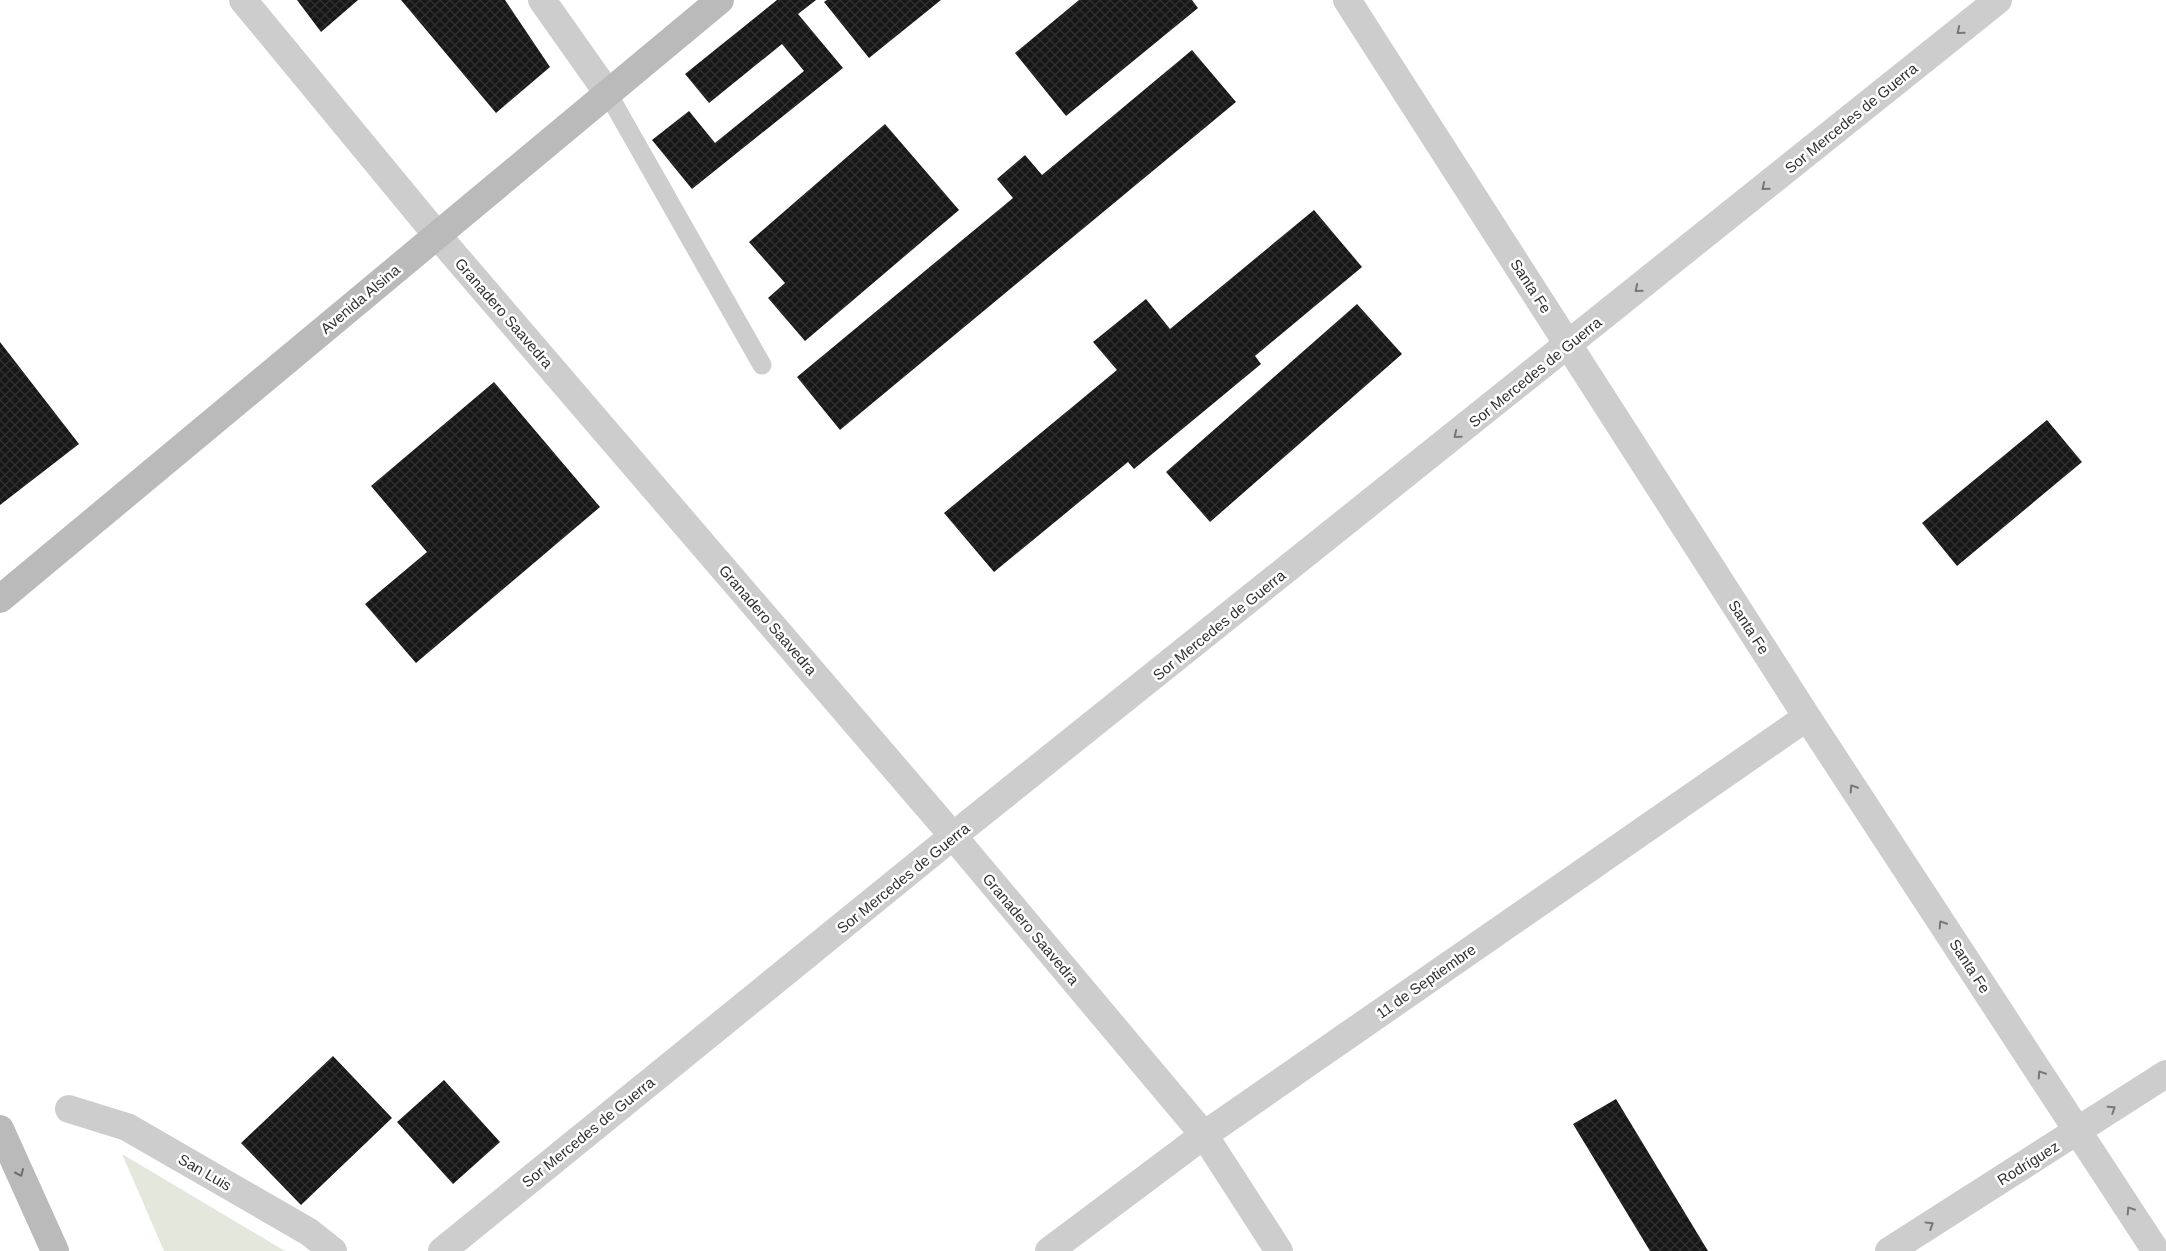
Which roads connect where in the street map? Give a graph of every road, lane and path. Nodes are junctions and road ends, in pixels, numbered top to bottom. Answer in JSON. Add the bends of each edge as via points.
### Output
{"nodes":[{"id":1,"x":243,"y":0,"type":"edge"},
{"id":2,"x":542,"y":0,"type":"edge"},
{"id":3,"x":720,"y":0,"type":"edge"},
{"id":4,"x":1347,"y":0,"type":"edge"},
{"id":5,"x":1998,"y":0,"type":"edge"},
{"id":6,"x":607,"y":92,"type":"junction"},
{"id":7,"x":437,"y":235,"type":"junction"},
{"id":8,"x":1569,"y":345,"type":"junction"},
{"id":9,"x":762,"y":365,"type":"dead end"},
{"id":10,"x":0,"y":599,"type":"edge"},
{"id":11,"x":1806,"y":717,"type":"junction"},
{"id":12,"x":953,"y":836,"type":"junction"},
{"id":13,"x":2166,"y":1074,"type":"edge"},
{"id":14,"x":69,"y":1109,"type":"dead end"},
{"id":15,"x":0,"y":1129,"type":"edge"},
{"id":16,"x":2078,"y":1131,"type":"junction"},
{"id":17,"x":1204,"y":1135,"type":"junction"},
{"id":18,"x":55,"y":1251,"type":"edge"},
{"id":19,"x":333,"y":1251,"type":"edge"},
{"id":20,"x":442,"y":1251,"type":"edge"},
{"id":21,"x":1049,"y":1251,"type":"edge"},
{"id":22,"x":1279,"y":1251,"type":"edge"},
{"id":23,"x":1889,"y":1251,"type":"edge"},
{"id":24,"x":2156,"y":1251,"type":"edge"}],
"edges":[{"from":1,"to":7,"type":"street","name":"Granadero Saavedra"},
{"from":2,"to":6,"type":"street"},
{"from":3,"to":6,"type":"main road","name":"Avenida Alsina"},
{"from":4,"to":8,"type":"street","name":"Santa Fe"},
{"from":5,"to":8,"type":"street","name":"Sor Mercedes de Guerra","one_way":true},
{"from":6,"to":7,"type":"main road","name":"Avenida Alsina"},
{"from":6,"to":9,"type":"lane"},
{"from":7,"to":10,"type":"main road","name":"Avenida Alsina"},
{"from":7,"to":12,"type":"street","name":"Granadero Saavedra"},
{"from":8,"to":11,"type":"street","name":"Santa Fe"},
{"from":8,"to":12,"type":"street","name":"Sor Mercedes de Guerra","one_way":true},
{"from":16,"to":11,"type":"street","name":"Santa Fe","one_way":true},
{"from":11,"to":17,"type":"street","name":"11 de Septiembre"},
{"from":12,"to":17,"type":"street","name":"Granadero Saavedra"},
{"from":12,"to":20,"type":"street","name":"Sor Mercedes de Guerra"},
{"from":16,"to":13,"type":"street","name":"Rodríguez","one_way":true},
{"from":14,"to":19,"type":"street","name":"San Luis","via":[[127,1127],[309,1232]]},
{"from":15,"to":18,"type":"main road","one_way":true},
{"from":23,"to":16,"type":"street","name":"Rodríguez","one_way":true},
{"from":24,"to":16,"type":"street","name":"Santa Fe","one_way":true},
{"from":17,"to":21,"type":"street","name":"11 de Septiembre"},
{"from":17,"to":22,"type":"street","name":"Granadero Saavedra"}]}
